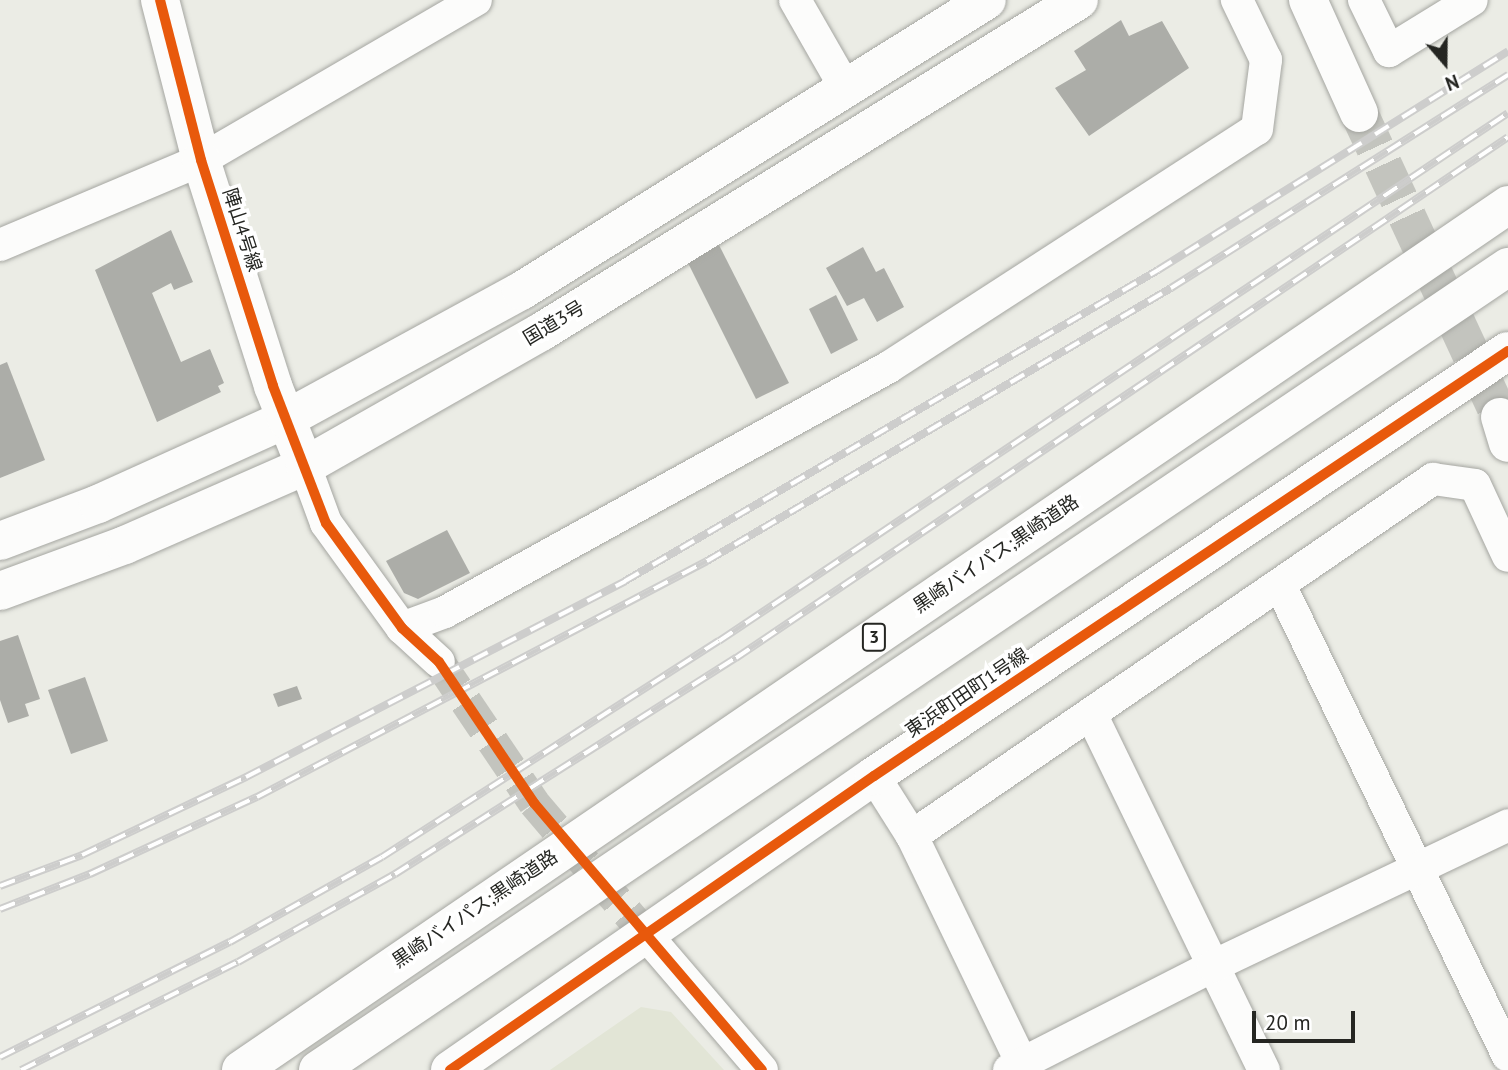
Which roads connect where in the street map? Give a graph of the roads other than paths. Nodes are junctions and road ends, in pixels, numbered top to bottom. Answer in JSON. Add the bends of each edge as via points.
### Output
{"nodes":[{"id":1,"x":160,"y":0,"type":"edge"},
{"id":2,"x":476,"y":0,"type":"edge"},
{"id":3,"x":795,"y":0,"type":"edge"},
{"id":4,"x":986,"y":0,"type":"edge"},
{"id":5,"x":1079,"y":0,"type":"edge"},
{"id":6,"x":1237,"y":0,"type":"edge"},
{"id":7,"x":1308,"y":0,"type":"edge"},
{"id":8,"x":1364,"y":0,"type":"edge"},
{"id":9,"x":1472,"y":0,"type":"edge"},
{"id":10,"x":846,"y":89,"type":"junction"},
{"id":11,"x":1359,"y":113,"type":"tunnel mouth"},
{"id":12,"x":201,"y":160,"type":"junction"},
{"id":13,"x":1508,"y":205,"type":"edge"},
{"id":14,"x":0,"y":245,"type":"edge"},
{"id":15,"x":1508,"y":267,"type":"edge"},
{"id":16,"x":1508,"y":351,"type":"edge"},
{"id":17,"x":286,"y":419,"type":"junction"},
{"id":18,"x":1508,"y":430,"type":"edge"},
{"id":19,"x":1508,"y":443,"type":"edge"},
{"id":20,"x":305,"y":466,"type":"junction"},
{"id":21,"x":0,"y":541,"type":"edge"},
{"id":22,"x":1508,"y":556,"type":"edge"},
{"id":23,"x":1280,"y":585,"type":"junction"},
{"id":24,"x":0,"y":591,"type":"edge"},
{"id":25,"x":402,"y":628,"type":"junction"},
{"id":26,"x":439,"y":662,"type":"tunnel mouth"},
{"id":27,"x":1091,"y":714,"type":"junction"},
{"id":28,"x":874,"y":776,"type":"junction"},
{"id":29,"x":1508,"y":825,"type":"edge"},
{"id":30,"x":912,"y":836,"type":"junction"},
{"id":31,"x":1419,"y":869,"type":"junction"},
{"id":32,"x":648,"y":936,"type":"junction"},
{"id":33,"x":1213,"y":966,"type":"junction"},
{"id":34,"x":1508,"y":1056,"type":"edge"},
{"id":35,"x":327,"y":1065,"type":"edge"},
{"id":36,"x":1019,"y":1068,"type":"edge"},
{"id":37,"x":241,"y":1070,"type":"edge"},
{"id":38,"x":450,"y":1070,"type":"edge"},
{"id":39,"x":762,"y":1070,"type":"edge"},
{"id":40,"x":1264,"y":1070,"type":"edge"}],
"edges":[{"from":1,"to":12,"type":"main road","name":"陣山4号線"},
{"from":2,"to":12,"type":"street"},
{"from":3,"to":10,"type":"street"},
{"from":4,"to":10,"type":"main road"},
{"from":5,"to":20,"type":"main road","name":"国道3号","via":[[541,332]]},
{"from":6,"to":25,"type":"street","via":[[1266,60],[1257,129],[889,367],[445,612]]},
{"from":7,"to":11,"type":"main road"},
{"from":8,"to":9,"type":"street","via":[[1390,51]]},
{"from":10,"to":17,"type":"main road","via":[[521,290]]},
{"from":12,"to":14,"type":"street"},
{"from":12,"to":17,"type":"main road","name":"陣山4号線"},
{"from":13,"to":37,"type":"main road","name":"黒崎バイパス;黒崎道路","number":"3","bridge":true},
{"from":15,"to":35,"type":"main road","bridge":true},
{"from":16,"to":28,"type":"main road","name":"東浜町田町1号線"},
{"from":17,"to":20,"type":"main road","name":"陣山4号線"},
{"from":17,"to":21,"type":"main road","via":[[98,504]]},
{"from":18,"to":19,"type":"main road","via":[[1500,417]]},
{"from":20,"to":24,"type":"main road","name":"国道3号","via":[[125,545]]},
{"from":20,"to":25,"type":"street","via":[[326,523]]},
{"from":22,"to":23,"type":"street","via":[[1475,485],[1433,479]]},
{"from":23,"to":27,"type":"street"},
{"from":23,"to":31,"type":"street"},
{"from":25,"to":26,"type":"street"},
{"from":27,"to":30,"type":"street"},
{"from":27,"to":33,"type":"street"},
{"from":28,"to":30,"type":"street"},
{"from":28,"to":32,"type":"main road","name":"東浜町田町1号線"},
{"from":29,"to":31,"type":"street"},
{"from":30,"to":36,"type":"street"},
{"from":31,"to":33,"type":"street"},
{"from":31,"to":34,"type":"street"},
{"from":32,"to":38,"type":"main road","name":"東浜町田町1号線"},
{"from":32,"to":39,"type":"street"},
{"from":33,"to":36,"type":"street"},
{"from":33,"to":40,"type":"street"}]}
